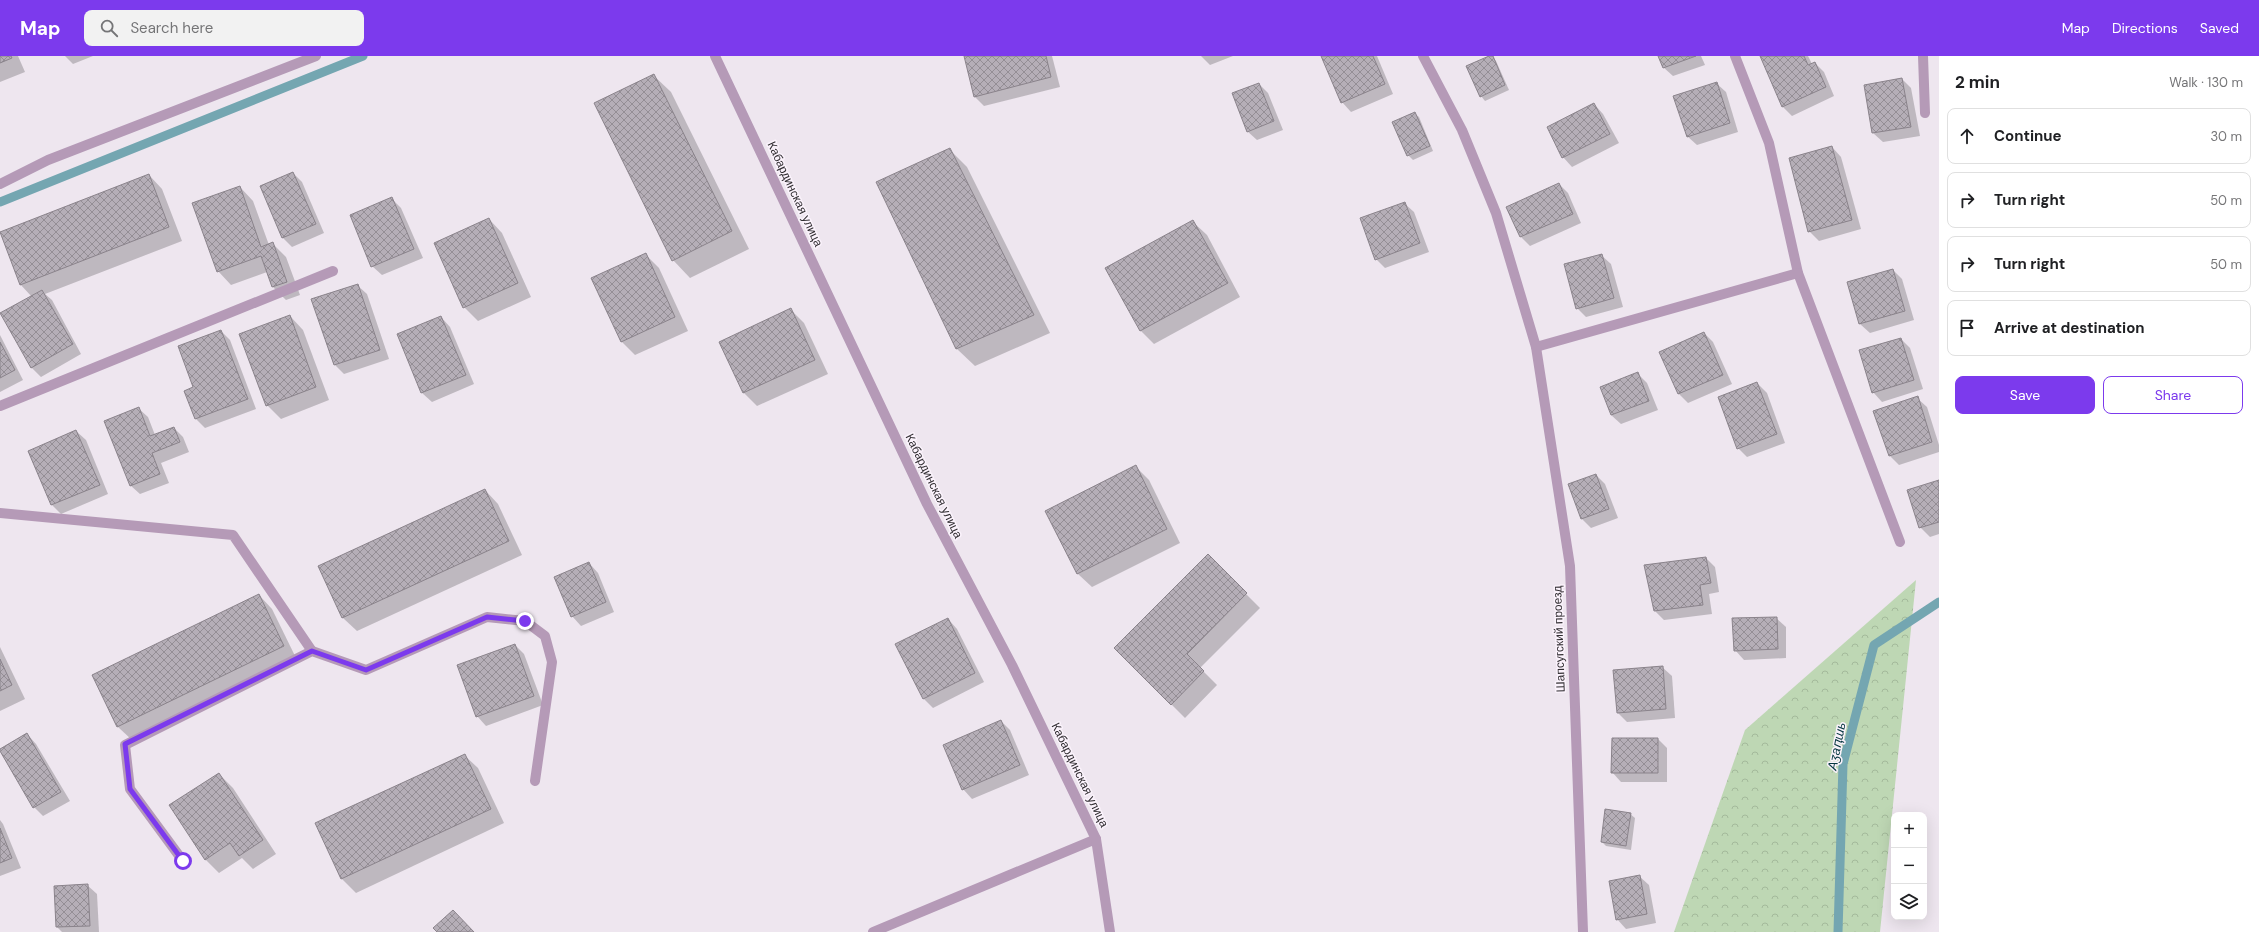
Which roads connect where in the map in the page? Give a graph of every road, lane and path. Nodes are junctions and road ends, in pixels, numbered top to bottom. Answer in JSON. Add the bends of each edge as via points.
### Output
{"nodes":[{"id":1,"x":316,"y":56,"type":"edge"},
{"id":2,"x":715,"y":56,"type":"edge"},
{"id":3,"x":1423,"y":56,"type":"edge"},
{"id":4,"x":1735,"y":56,"type":"edge"},
{"id":5,"x":1923,"y":56,"type":"edge"},
{"id":6,"x":1924,"y":113,"type":"dead end"},
{"id":7,"x":0,"y":184,"type":"edge"},
{"id":8,"x":333,"y":271,"type":"dead end"},
{"id":9,"x":1798,"y":273,"type":"junction"},
{"id":10,"x":1536,"y":347,"type":"junction"},
{"id":11,"x":0,"y":406,"type":"edge"},
{"id":12,"x":0,"y":513,"type":"edge"},
{"id":13,"x":1900,"y":542,"type":"dead end"},
{"id":14,"x":312,"y":651,"type":"junction"},
{"id":15,"x":535,"y":781,"type":"dead end"},
{"id":16,"x":1096,"y":839,"type":"junction"},
{"id":17,"x":183,"y":861,"type":"dead end"},
{"id":18,"x":873,"y":932,"type":"edge"},
{"id":19,"x":1110,"y":932,"type":"edge"},
{"id":20,"x":1583,"y":932,"type":"edge"}],
"edges":[{"from":1,"to":7,"type":"street","via":[[48,160]]},
{"from":2,"to":16,"type":"street","name":"Кабардинская улица","via":[[927,504],[1012,665]]},
{"from":3,"to":10,"type":"street","name":"Шапсугский проезд","via":[[1462,130],[1496,213]]},
{"from":4,"to":9,"type":"street","via":[[1769,143]]},
{"from":5,"to":6,"type":"street"},
{"from":8,"to":11,"type":"street"},
{"from":9,"to":10,"type":"street"},
{"from":9,"to":13,"type":"street"},
{"from":10,"to":20,"type":"street","name":"Шапсугский проезд","via":[[1570,566]]},
{"from":12,"to":14,"type":"street","via":[[233,535]]},
{"from":14,"to":15,"type":"street","via":[[366,670],[487,617],[525,621],[546,636],[552,662]]},
{"from":14,"to":17,"type":"street","via":[[125,744],[130,789]]},
{"from":16,"to":18,"type":"street"},
{"from":16,"to":19,"type":"street","name":"Кабардинская улица"}]}
